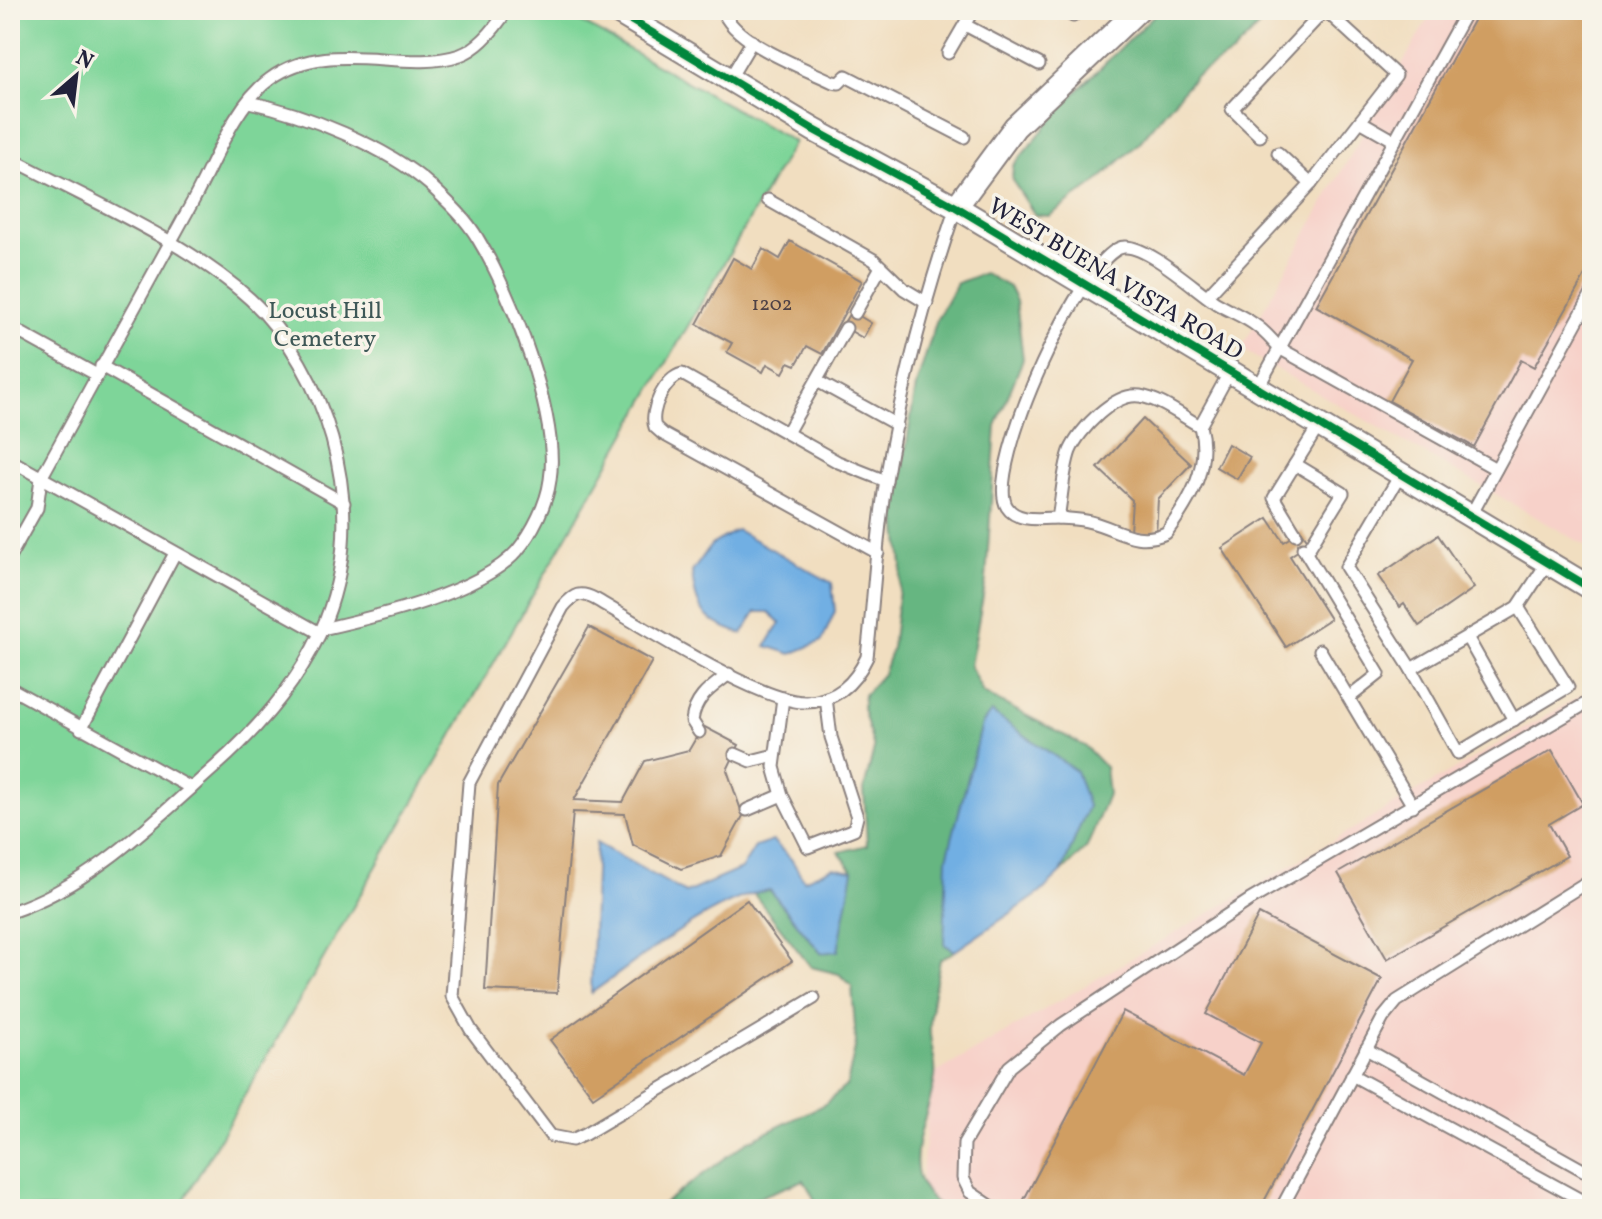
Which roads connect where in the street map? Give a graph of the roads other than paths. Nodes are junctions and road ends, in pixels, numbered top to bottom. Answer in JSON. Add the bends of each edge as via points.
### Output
{"nodes":[{"id":1,"x":507,"y":10,"type":"edge"},
{"id":2,"x":614,"y":10,"type":"edge"},
{"id":3,"x":723,"y":10,"type":"edge"},
{"id":4,"x":973,"y":10,"type":"edge"},
{"id":5,"x":1062,"y":10,"type":"edge"},
{"id":6,"x":1138,"y":10,"type":"edge"},
{"id":7,"x":1467,"y":10,"type":"edge"},
{"id":8,"x":1073,"y":16,"type":"dead end"},
{"id":9,"x":965,"y":25,"type":"junction"},
{"id":10,"x":752,"y":41,"type":"junction"},
{"id":11,"x":948,"y":53,"type":"dead end"},
{"id":12,"x":1039,"y":64,"type":"dead end"},
{"id":13,"x":729,"y":80,"type":"junction"},
{"id":14,"x":249,"y":102,"type":"junction"},
{"id":15,"x":1360,"y":121,"type":"junction"},
{"id":16,"x":1260,"y":136,"type":"dead end"},
{"id":17,"x":964,"y":137,"type":"dead end"},
{"id":18,"x":1395,"y":141,"type":"junction"},
{"id":19,"x":1278,"y":153,"type":"dead end"},
{"id":20,"x":10,"y":158,"type":"edge"},
{"id":21,"x":1311,"y":184,"type":"junction"},
{"id":22,"x":768,"y":200,"type":"dead end"},
{"id":23,"x":956,"y":207,"type":"junction"},
{"id":24,"x":167,"y":242,"type":"junction"},
{"id":25,"x":881,"y":267,"type":"junction"},
{"id":26,"x":1085,"y":286,"type":"junction"},
{"id":27,"x":1592,"y":294,"type":"edge"},
{"id":28,"x":1207,"y":296,"type":"junction"},
{"id":29,"x":927,"y":303,"type":"junction"},
{"id":30,"x":855,"y":313,"type":"dead end"},
{"id":31,"x":10,"y":327,"type":"edge"},
{"id":32,"x":846,"y":328,"type":"dead end"},
{"id":33,"x":1279,"y":348,"type":"junction"},
{"id":34,"x":99,"y":371,"type":"junction"},
{"id":35,"x":1229,"y":373,"type":"junction"},
{"id":36,"x":817,"y":381,"type":"junction"},
{"id":37,"x":1257,"y":390,"type":"junction"},
{"id":38,"x":897,"y":425,"type":"junction"},
{"id":39,"x":1200,"y":426,"type":"junction"},
{"id":40,"x":1318,"y":427,"type":"junction"},
{"id":41,"x":787,"y":433,"type":"junction"},
{"id":42,"x":10,"y":460,"type":"edge"},
{"id":43,"x":1295,"y":464,"type":"junction"},
{"id":44,"x":1496,"y":469,"type":"junction"},
{"id":45,"x":1399,"y":477,"type":"junction"},
{"id":46,"x":41,"y":478,"type":"junction"},
{"id":47,"x":886,"y":481,"type":"junction"},
{"id":48,"x":344,"y":503,"type":"junction"},
{"id":49,"x":1058,"y":518,"type":"junction"},
{"id":50,"x":1469,"y":518,"type":"junction"},
{"id":51,"x":1296,"y":534,"type":"dead end"},
{"id":52,"x":175,"y":553,"type":"junction"},
{"id":53,"x":878,"y":553,"type":"junction"},
{"id":54,"x":10,"y":556,"type":"edge"},
{"id":55,"x":1547,"y":563,"type":"junction"},
{"id":56,"x":1592,"y":589,"type":"edge"},
{"id":57,"x":1518,"y":607,"type":"junction"},
{"id":58,"x":321,"y":631,"type":"junction"},
{"id":59,"x":1467,"y":637,"type":"junction"},
{"id":60,"x":1320,"y":650,"type":"dead end"},
{"id":61,"x":1411,"y":669,"type":"junction"},
{"id":62,"x":729,"y":674,"type":"junction"},
{"id":63,"x":10,"y":688,"type":"edge"},
{"id":64,"x":1350,"y":697,"type":"junction"},
{"id":65,"x":783,"y":698,"type":"junction"},
{"id":66,"x":826,"y":698,"type":"junction"},
{"id":67,"x":1592,"y":701,"type":"edge"},
{"id":68,"x":1514,"y":720,"type":"junction"},
{"id":69,"x":81,"y":729,"type":"junction"},
{"id":70,"x":699,"y":732,"type":"dead end"},
{"id":71,"x":735,"y":754,"type":"dead end"},
{"id":72,"x":775,"y":755,"type":"junction"},
{"id":73,"x":191,"y":788,"type":"junction"},
{"id":74,"x":782,"y":795,"type":"junction"},
{"id":75,"x":1413,"y":806,"type":"junction"},
{"id":76,"x":747,"y":810,"type":"dead end"},
{"id":77,"x":1592,"y":879,"type":"edge"},
{"id":78,"x":10,"y":912,"type":"edge"},
{"id":79,"x":814,"y":998,"type":"dead end"},
{"id":80,"x":1366,"y":1049,"type":"junction"},
{"id":81,"x":1352,"y":1075,"type":"junction"},
{"id":82,"x":1592,"y":1175,"type":"edge"},
{"id":83,"x":1592,"y":1206,"type":"edge"},
{"id":84,"x":995,"y":1209,"type":"edge"},
{"id":85,"x":1281,"y":1209,"type":"edge"}],
"edges":[{"from":1,"to":14,"type":"lane","via":[[487,37],[463,54],[444,59],[350,57],[308,62],[269,80]]},
{"from":2,"to":13,"type":"street","name":"WEST BUENA VISTA ROAD"},
{"from":3,"to":10,"type":"lane","via":[[733,28]]},
{"from":4,"to":9,"type":"lane"},
{"from":5,"to":8,"type":"lane"},
{"from":6,"to":23,"type":"street","via":[[1015,127]]},
{"from":7,"to":18,"type":"lane"},
{"from":9,"to":11,"type":"lane"},
{"from":9,"to":12,"type":"lane"},
{"from":10,"to":13,"type":"lane"},
{"from":10,"to":17,"type":"lane","via":[[833,82],[846,76]]},
{"from":13,"to":23,"type":"street","name":"WEST BUENA VISTA ROAD"},
{"from":14,"to":24,"type":"lane"},
{"from":14,"to":58,"type":"lane","via":[[308,117],[426,182],[452,205],[477,238],[521,328],[551,455],[550,482],[535,523],[509,559],[451,590]]},
{"from":15,"to":16,"type":"lane","via":[[1396,75],[1325,10],[1232,109]]},
{"from":15,"to":18,"type":"lane"},
{"from":15,"to":21,"type":"lane"},
{"from":18,"to":33,"type":"lane"},
{"from":19,"to":21,"type":"lane"},
{"from":20,"to":24,"type":"lane"},
{"from":21,"to":28,"type":"lane"},
{"from":22,"to":25,"type":"lane"},
{"from":23,"to":26,"type":"street","name":"WEST BUENA VISTA ROAD"},
{"from":23,"to":29,"type":"lane"},
{"from":24,"to":34,"type":"lane"},
{"from":24,"to":48,"type":"lane","via":[[251,300],[288,347],[326,419]]},
{"from":25,"to":29,"type":"lane"},
{"from":25,"to":30,"type":"lane"},
{"from":26,"to":28,"type":"lane","via":[[1108,254],[1120,246],[1134,247]]},
{"from":26,"to":35,"type":"street","name":"WEST BUENA VISTA ROAD"},
{"from":26,"to":49,"type":"lane","via":[[1035,374],[1017,419],[1003,486],[1006,506],[1014,515]]},
{"from":27,"to":44,"type":"lane"},
{"from":28,"to":33,"type":"lane","via":[[1258,326]]},
{"from":29,"to":38,"type":"lane"},
{"from":31,"to":34,"type":"lane"},
{"from":32,"to":36,"type":"lane"},
{"from":33,"to":37,"type":"lane"},
{"from":33,"to":44,"type":"lane"},
{"from":34,"to":46,"type":"lane"},
{"from":34,"to":48,"type":"lane"},
{"from":35,"to":37,"type":"street","name":"WEST BUENA VISTA ROAD"},
{"from":35,"to":39,"type":"lane"},
{"from":36,"to":38,"type":"lane"},
{"from":36,"to":41,"type":"lane"},
{"from":37,"to":40,"type":"street","name":"WEST BUENA VISTA ROAD"},
{"from":38,"to":47,"type":"lane"},
{"from":39,"to":49,"type":"lane","via":[[1141,396],[1115,403],[1070,451]]},
{"from":39,"to":49,"type":"lane","via":[[1205,444],[1200,475],[1166,533],[1136,538],[1088,520]]},
{"from":40,"to":43,"type":"lane"},
{"from":40,"to":45,"type":"street","name":"WEST BUENA VISTA ROAD"},
{"from":41,"to":47,"type":"lane","via":[[856,471]]},
{"from":41,"to":53,"type":"lane","via":[[682,374],[671,380],[652,419],[663,434]]},
{"from":42,"to":46,"type":"lane"},
{"from":43,"to":51,"type":"lane","via":[[1274,498]]},
{"from":43,"to":64,"type":"lane","via":[[1343,493],[1305,550],[1379,674]]},
{"from":44,"to":50,"type":"lane"},
{"from":45,"to":50,"type":"street","name":"WEST BUENA VISTA ROAD"},
{"from":45,"to":61,"type":"lane","via":[[1346,567]]},
{"from":46,"to":52,"type":"lane"},
{"from":46,"to":54,"type":"lane","via":[[37,508]]},
{"from":47,"to":53,"type":"lane"},
{"from":48,"to":58,"type":"lane","via":[[340,573]]},
{"from":50,"to":55,"type":"street","name":"WEST BUENA VISTA ROAD"},
{"from":52,"to":58,"type":"lane"},
{"from":52,"to":69,"type":"lane"},
{"from":53,"to":66,"type":"lane","via":[[867,657],[848,687]]},
{"from":55,"to":56,"type":"street","name":"WEST BUENA VISTA ROAD"},
{"from":55,"to":57,"type":"lane"},
{"from":57,"to":59,"type":"lane"},
{"from":57,"to":68,"type":"lane","via":[[1568,687]]},
{"from":58,"to":73,"type":"lane","via":[[284,698]]},
{"from":59,"to":61,"type":"lane"},
{"from":59,"to":68,"type":"lane"},
{"from":60,"to":64,"type":"lane"},
{"from":61,"to":68,"type":"lane","via":[[1458,753]]},
{"from":62,"to":65,"type":"lane"},
{"from":62,"to":70,"type":"lane","via":[[693,709]]},
{"from":62,"to":79,"type":"lane","via":[[583,593],[572,596],[469,783],[452,996],[542,1127],[558,1139],[572,1140]]},
{"from":63,"to":69,"type":"lane"},
{"from":64,"to":75,"type":"lane"},
{"from":65,"to":66,"type":"lane"},
{"from":65,"to":72,"type":"lane"},
{"from":66,"to":74,"type":"lane","via":[[831,737],[857,817],[854,829],[808,847]]},
{"from":67,"to":75,"type":"lane"},
{"from":69,"to":73,"type":"lane"},
{"from":71,"to":72,"type":"lane","via":[[751,761]]},
{"from":72,"to":74,"type":"lane"},
{"from":73,"to":78,"type":"lane","via":[[78,880]]},
{"from":74,"to":76,"type":"lane"},
{"from":75,"to":84,"type":"lane","via":[[1250,900],[1061,1025],[1009,1067],[964,1143],[963,1178],[970,1192]]},
{"from":77,"to":80,"type":"lane","via":[[1397,1001]]},
{"from":80,"to":81,"type":"lane"},
{"from":80,"to":82,"type":"lane"},
{"from":81,"to":83,"type":"lane"},
{"from":81,"to":85,"type":"lane"}]}
